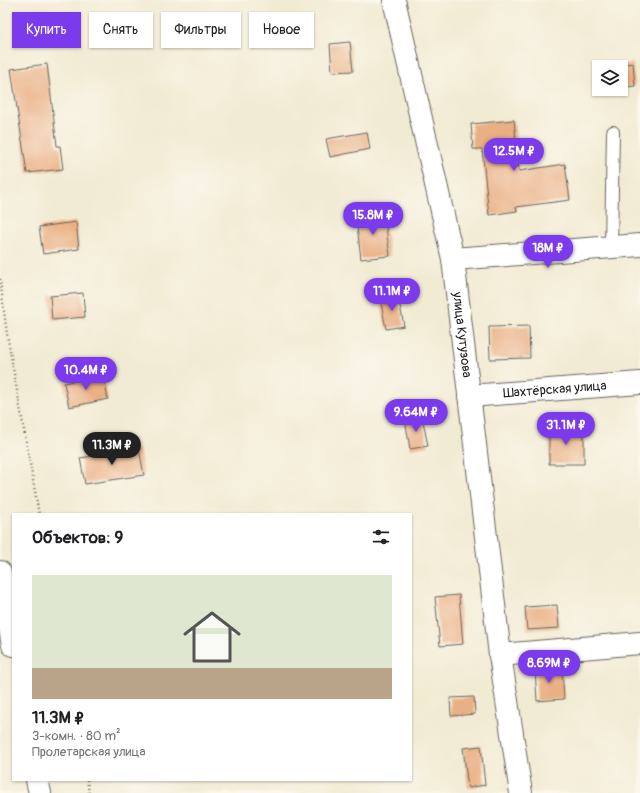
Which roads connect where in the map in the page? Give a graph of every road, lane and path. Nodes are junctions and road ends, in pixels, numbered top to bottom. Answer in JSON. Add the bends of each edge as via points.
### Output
{"nodes":[{"id":1,"x":394,"y":0,"type":"edge"},
{"id":2,"x":613,"y":132,"type":"dead end"},
{"id":3,"x":640,"y":244,"type":"edge"},
{"id":4,"x":611,"y":247,"type":"junction"},
{"id":5,"x":453,"y":259,"type":"junction"},
{"id":6,"x":0,"y":279,"type":"edge"},
{"id":7,"x":640,"y":383,"type":"edge"},
{"id":8,"x":469,"y":396,"type":"junction"},
{"id":9,"x":39,"y":513,"type":"edge"},
{"id":10,"x":0,"y":572,"type":"edge"},
{"id":11,"x":12,"y":640,"type":"edge"},
{"id":12,"x":640,"y":643,"type":"edge"},
{"id":13,"x":12,"y":646,"type":"edge"},
{"id":14,"x":0,"y":650,"type":"edge"},
{"id":15,"x":500,"y":655,"type":"junction"},
{"id":16,"x":37,"y":781,"type":"edge"},
{"id":17,"x":87,"y":781,"type":"edge"},
{"id":18,"x":40,"y":793,"type":"edge"},
{"id":19,"x":89,"y":793,"type":"edge"},
{"id":20,"x":521,"y":793,"type":"edge"}],
"edges":[{"from":1,"to":5,"type":"street","name":"улица Кутузова"},
{"from":2,"to":4,"type":"lane"},
{"from":3,"to":4,"type":"street"},
{"from":4,"to":5,"type":"street"},
{"from":5,"to":8,"type":"street","name":"улица Кутузова"},
{"from":6,"to":9,"type":"path","via":[[7,334]]},
{"from":7,"to":8,"type":"street","name":"Шахтёрская улица"},
{"from":8,"to":15,"type":"street","name":"улица Кутузова"},
{"from":10,"to":11,"type":"street"},
{"from":12,"to":15,"type":"street"},
{"from":13,"to":14,"type":"lane"},
{"from":15,"to":20,"type":"street","name":"улица Кутузова"},
{"from":16,"to":18,"type":"street"},
{"from":17,"to":19,"type":"path"}]}
